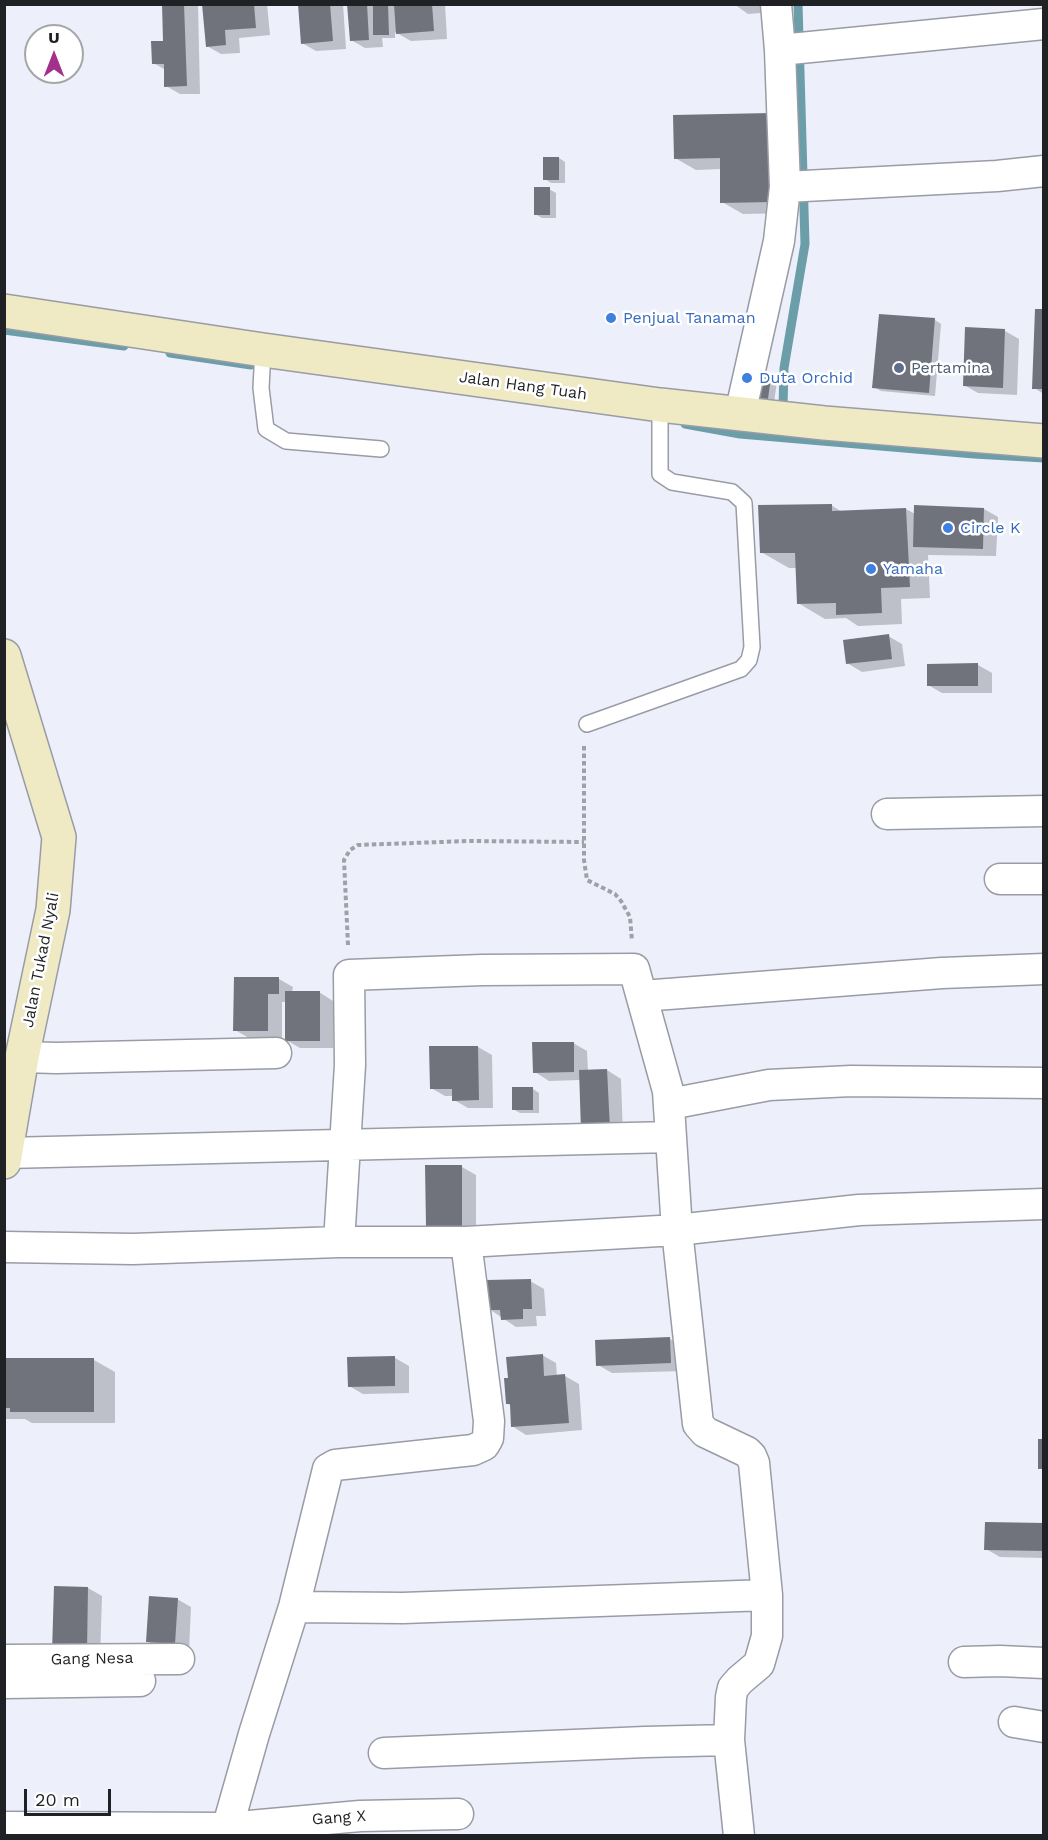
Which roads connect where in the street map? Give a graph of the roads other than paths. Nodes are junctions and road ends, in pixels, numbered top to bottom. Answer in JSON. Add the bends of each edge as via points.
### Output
{"nodes":[{"id":1,"x":776,"y":4,"type":"edge"},
{"id":2,"x":1044,"y":24,"type":"edge"},
{"id":3,"x":792,"y":49,"type":"junction"},
{"id":4,"x":1044,"y":171,"type":"edge"},
{"id":5,"x":797,"y":187,"type":"junction"},
{"id":6,"x":4,"y":311,"type":"edge"},
{"id":7,"x":263,"y":350,"type":"junction"},
{"id":8,"x":660,"y":405,"type":"junction"},
{"id":9,"x":740,"y":414,"type":"junction"},
{"id":10,"x":1044,"y":441,"type":"edge"},
{"id":11,"x":381,"y":449,"type":"dead end"},
{"id":12,"x":4,"y":656,"type":"edge"},
{"id":13,"x":587,"y":724,"type":"road end"},
{"id":14,"x":1044,"y":811,"type":"edge"},
{"id":15,"x":887,"y":814,"type":"dead end"},
{"id":16,"x":1000,"y":879,"type":"dead end"},
{"id":17,"x":1044,"y":879,"type":"edge"},
{"id":18,"x":1044,"y":969,"type":"edge"},
{"id":19,"x":638,"y":982,"type":"junction"},
{"id":20,"x":276,"y":1053,"type":"dead end"},
{"id":21,"x":22,"y":1057,"type":"junction"},
{"id":22,"x":1044,"y":1083,"type":"edge"},
{"id":23,"x":670,"y":1104,"type":"junction"},
{"id":24,"x":671,"y":1137,"type":"junction"},
{"id":25,"x":346,"y":1145,"type":"junction"},
{"id":26,"x":5,"y":1157,"type":"edge"},
{"id":27,"x":1044,"y":1204,"type":"edge"},
{"id":28,"x":677,"y":1230,"type":"junction"},
{"id":29,"x":339,"y":1242,"type":"junction"},
{"id":30,"x":466,"y":1242,"type":"junction"},
{"id":31,"x":4,"y":1246,"type":"edge"},
{"id":32,"x":767,"y":1596,"type":"junction"},
{"id":33,"x":294,"y":1607,"type":"junction"},
{"id":34,"x":179,"y":1659,"type":"dead end"},
{"id":35,"x":4,"y":1660,"type":"edge"},
{"id":36,"x":964,"y":1662,"type":"dead end"},
{"id":37,"x":1044,"y":1663,"type":"edge"},
{"id":38,"x":140,"y":1681,"type":"dead end"},
{"id":39,"x":4,"y":1683,"type":"edge"},
{"id":40,"x":1014,"y":1722,"type":"dead end"},
{"id":41,"x":1044,"y":1727,"type":"edge"},
{"id":42,"x":729,"y":1740,"type":"junction"},
{"id":43,"x":384,"y":1753,"type":"dead end"},
{"id":44,"x":458,"y":1814,"type":"dead end"},
{"id":45,"x":4,"y":1827,"type":"edge"},
{"id":46,"x":226,"y":1832,"type":"edge"},
{"id":47,"x":739,"y":1836,"type":"edge"}],
"edges":[{"from":1,"to":3,"type":"street"},
{"from":2,"to":3,"type":"street"},
{"from":3,"to":5,"type":"street"},
{"from":4,"to":5,"type":"street"},
{"from":5,"to":9,"type":"street","via":[[779,241]]},
{"from":6,"to":7,"type":"main road","name":"Jalan Hang Tuah"},
{"from":7,"to":8,"type":"main road","name":"Jalan Hang Tuah"},
{"from":7,"to":11,"type":"lane","via":[[261,388],[266,429],[286,441]]},
{"from":8,"to":9,"type":"main road","name":"Jalan Hang Tuah"},
{"from":8,"to":13,"type":"lane","via":[[660,474],[672,482],[732,492],[744,503],[751,654],[741,669]]},
{"from":9,"to":10,"type":"main road","name":"Jalan Hang Tuah"},
{"from":12,"to":21,"type":"main road","name":"Jalan Tukad Nyali","via":[[58,837],[53,910]]},
{"from":14,"to":15,"type":"street"},
{"from":16,"to":17,"type":"street"},
{"from":18,"to":19,"type":"street"},
{"from":19,"to":23,"type":"street"},
{"from":19,"to":25,"type":"street","via":[[482,970],[349,975]]},
{"from":20,"to":21,"type":"street"},
{"from":21,"to":26,"type":"main road","name":"Jalan Tukad Nyali"},
{"from":22,"to":23,"type":"street","via":[[851,1081],[769,1085]]},
{"from":23,"to":24,"type":"street"},
{"from":24,"to":25,"type":"street"},
{"from":24,"to":28,"type":"street"},
{"from":25,"to":26,"type":"street"},
{"from":25,"to":29,"type":"street"},
{"from":27,"to":28,"type":"street","via":[[860,1210]]},
{"from":28,"to":30,"type":"street"},
{"from":28,"to":32,"type":"street","via":[[698,1424],[705,1432],[751,1456],[754,1463]]},
{"from":29,"to":30,"type":"street"},
{"from":29,"to":31,"type":"street","via":[[133,1249]]},
{"from":30,"to":33,"type":"street","via":[[488,1438],[473,1450],[330,1466]]},
{"from":32,"to":33,"type":"street","via":[[403,1608]]},
{"from":32,"to":42,"type":"street","via":[[766,1647],[759,1664],[733,1688]]},
{"from":33,"to":46,"type":"street"},
{"from":34,"to":35,"type":"street","name":"Gang Nesa"},
{"from":36,"to":37,"type":"street"},
{"from":38,"to":39,"type":"street"},
{"from":40,"to":41,"type":"street"},
{"from":42,"to":43,"type":"street"},
{"from":42,"to":47,"type":"street"},
{"from":44,"to":46,"type":"street","name":"Gang X","via":[[360,1816]]},
{"from":45,"to":46,"type":"street","name":"Gang X"}]}
